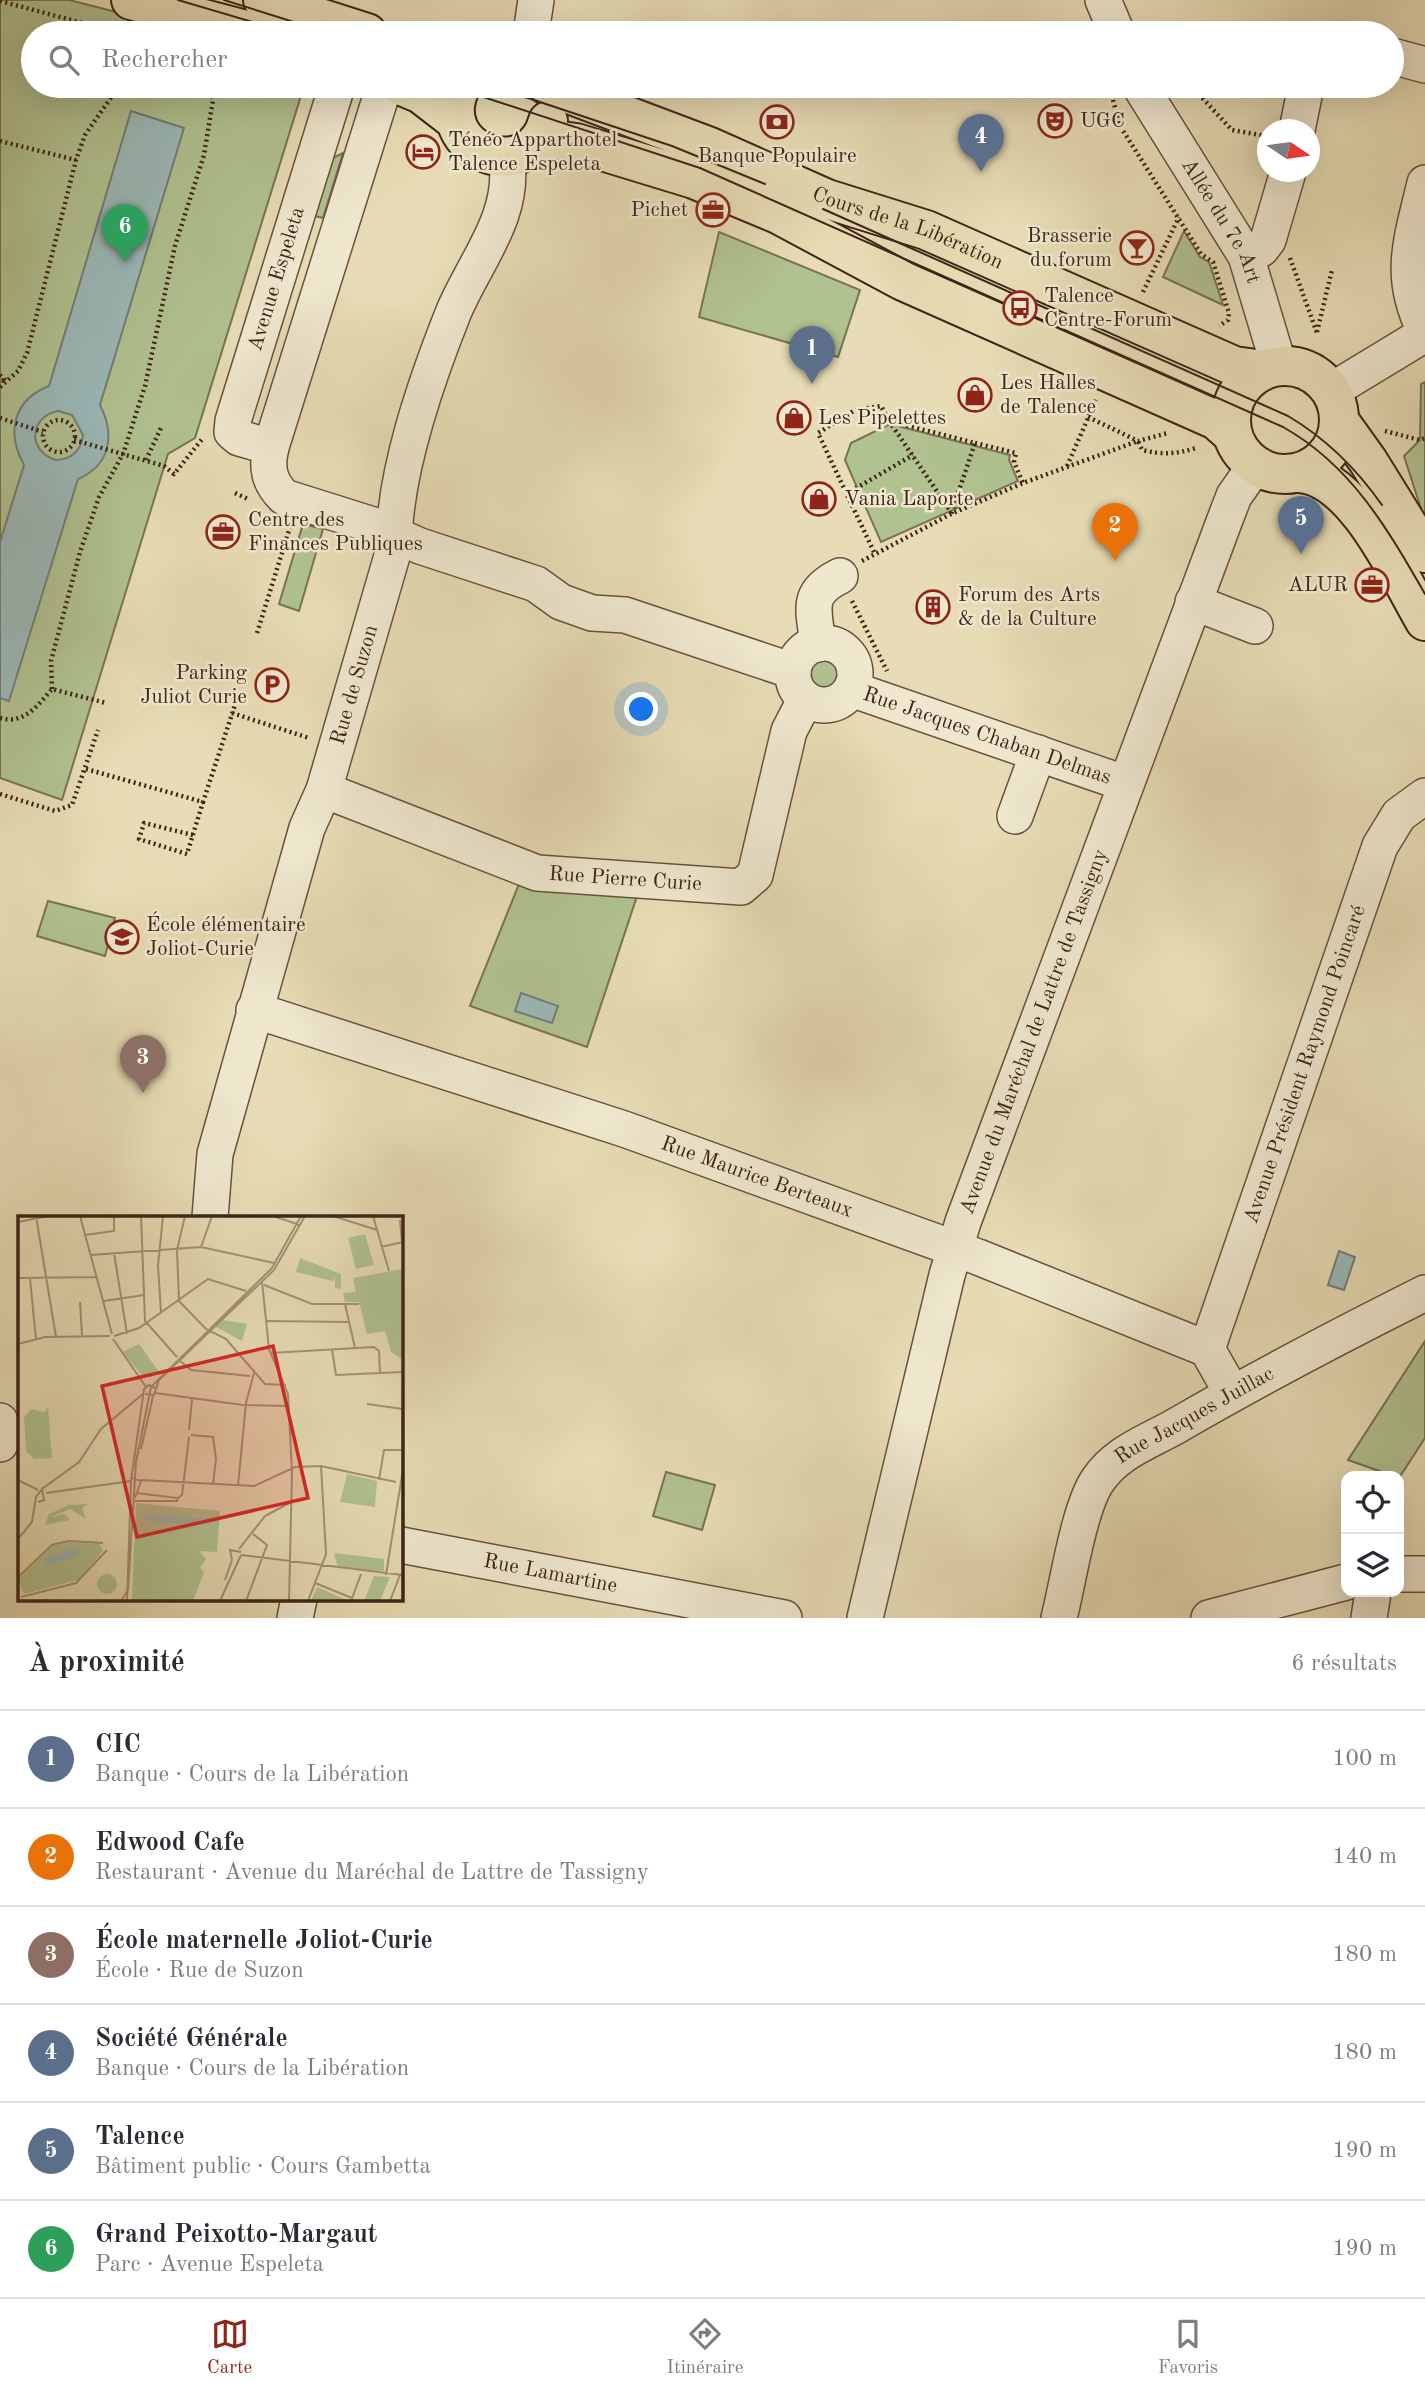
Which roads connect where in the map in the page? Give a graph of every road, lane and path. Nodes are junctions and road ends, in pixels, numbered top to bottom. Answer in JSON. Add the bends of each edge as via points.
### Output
{"nodes":[{"id":1,"x":131,"y":0,"type":"edge"},
{"id":2,"x":263,"y":0,"type":"edge"},
{"id":3,"x":536,"y":0,"type":"edge"},
{"id":4,"x":1102,"y":0,"type":"edge"},
{"id":5,"x":0,"y":1,"type":"edge"},
{"id":6,"x":75,"y":21,"type":"edge"},
{"id":7,"x":211,"y":21,"type":"edge"},
{"id":8,"x":329,"y":21,"type":"edge"},
{"id":9,"x":533,"y":21,"type":"edge"},
{"id":10,"x":1112,"y":21,"type":"edge"},
{"id":11,"x":1404,"y":59,"type":"edge"},
{"id":12,"x":1425,"y":65,"type":"edge"},
{"id":13,"x":111,"y":98,"type":"edge"},
{"id":14,"x":213,"y":98,"type":"edge"},
{"id":15,"x":333,"y":98,"type":"edge"},
{"id":16,"x":380,"y":98,"type":"edge"},
{"id":17,"x":437,"y":98,"type":"edge"},
{"id":18,"x":548,"y":98,"type":"edge"},
{"id":19,"x":578,"y":98,"type":"edge"},
{"id":20,"x":1125,"y":98,"type":"edge"},
{"id":21,"x":1130,"y":98,"type":"edge"},
{"id":22,"x":1202,"y":98,"type":"edge"},
{"id":23,"x":1300,"y":98,"type":"edge"},
{"id":24,"x":458,"y":103,"type":"edge"},
{"id":25,"x":1289,"y":119,"type":"edge"},
{"id":26,"x":1257,"y":132,"type":"edge"},
{"id":27,"x":0,"y":141,"type":"edge"},
{"id":28,"x":522,"y":150,"type":"junction"},
{"id":29,"x":76,"y":160,"type":"junction"},
{"id":30,"x":1285,"y":182,"type":"edge"},
{"id":31,"x":1425,"y":183,"type":"edge"},
{"id":32,"x":1179,"y":217,"type":"junction"},
{"id":33,"x":1246,"y":256,"type":"junction"},
{"id":34,"x":1332,"y":270,"type":"dead end"},
{"id":35,"x":1142,"y":293,"type":"dead end"},
{"id":36,"x":1236,"y":321,"type":"dead end"},
{"id":37,"x":1317,"y":332,"type":"dead end"},
{"id":38,"x":1425,"y":332,"type":"edge"},
{"id":39,"x":1209,"y":341,"type":"junction"},
{"id":40,"x":1271,"y":368,"type":"junction"},
{"id":41,"x":2,"y":379,"type":"edge"},
{"id":42,"x":0,"y":387,"type":"edge"},
{"id":43,"x":1181,"y":404,"type":"junction"},
{"id":44,"x":1336,"y":406,"type":"junction"},
{"id":45,"x":1088,"y":417,"type":"dead end"},
{"id":46,"x":0,"y":418,"type":"edge"},
{"id":47,"x":889,"y":421,"type":"junction"},
{"id":48,"x":161,"y":428,"type":"dead end"},
{"id":49,"x":1377,"y":429,"type":"dead end"},
{"id":50,"x":43,"y":432,"type":"junction"},
{"id":51,"x":1232,"y":434,"type":"junction"},
{"id":52,"x":1425,"y":438,"type":"edge"},
{"id":53,"x":74,"y":440,"type":"junction"},
{"id":54,"x":1138,"y":441,"type":"junction"},
{"id":55,"x":975,"y":443,"type":"junction"},
{"id":56,"x":271,"y":447,"type":"junction"},
{"id":57,"x":1196,"y":448,"type":"dead end"},
{"id":58,"x":123,"y":454,"type":"junction"},
{"id":59,"x":913,"y":455,"type":"junction"},
{"id":60,"x":146,"y":460,"type":"junction"},
{"id":61,"x":164,"y":466,"type":"dead end"},
{"id":62,"x":1255,"y":466,"type":"junction"},
{"id":63,"x":1299,"y":473,"type":"junction"},
{"id":64,"x":1023,"y":483,"type":"junction"},
{"id":65,"x":846,"y":494,"type":"junction"},
{"id":66,"x":950,"y":512,"type":"junction"},
{"id":67,"x":293,"y":518,"type":"dead end"},
{"id":68,"x":394,"y":534,"type":"junction"},
{"id":69,"x":874,"y":552,"type":"junction"},
{"id":70,"x":1425,"y":553,"type":"edge"},
{"id":71,"x":840,"y":576,"type":"junction"},
{"id":72,"x":1194,"y":602,"type":"junction"},
{"id":73,"x":1425,"y":621,"type":"edge"},
{"id":74,"x":1255,"y":626,"type":"dead end"},
{"id":75,"x":257,"y":633,"type":"dead end"},
{"id":76,"x":818,"y":644,"type":"junction"},
{"id":77,"x":799,"y":686,"type":"junction"},
{"id":78,"x":52,"y":689,"type":"junction"},
{"id":79,"x":851,"y":689,"type":"junction"},
{"id":80,"x":883,"y":702,"type":"junction"},
{"id":81,"x":106,"y":703,"type":"dead end"},
{"id":82,"x":235,"y":705,"type":"dead end"},
{"id":83,"x":232,"y":713,"type":"junction"},
{"id":84,"x":0,"y":718,"type":"edge"},
{"id":85,"x":98,"y":730,"type":"dead end"},
{"id":86,"x":320,"y":742,"type":"dead end"},
{"id":87,"x":1038,"y":753,"type":"junction"},
{"id":88,"x":86,"y":769,"type":"junction"},
{"id":89,"x":1124,"y":783,"type":"junction"},
{"id":90,"x":324,"y":790,"type":"junction"},
{"id":91,"x":0,"y":794,"type":"edge"},
{"id":92,"x":1425,"y":796,"type":"edge"},
{"id":93,"x":203,"y":803,"type":"junction"},
{"id":94,"x":1015,"y":816,"type":"dead end"},
{"id":95,"x":192,"y":835,"type":"junction"},
{"id":96,"x":254,"y":1010,"type":"junction"},
{"id":97,"x":210,"y":1216,"type":"edge"},
{"id":98,"x":955,"y":1249,"type":"junction"},
{"id":99,"x":1425,"y":1293,"type":"edge"},
{"id":100,"x":1208,"y":1349,"type":"junction"},
{"id":101,"x":1232,"y":1393,"type":"junction"},
{"id":102,"x":0,"y":1421,"type":"edge"},
{"id":103,"x":0,"y":1444,"type":"edge"},
{"id":104,"x":0,"y":1453,"type":"edge"},
{"id":105,"x":18,"y":1460,"type":"edge"},
{"id":106,"x":402,"y":1545,"type":"edge"},
{"id":107,"x":1404,"y":1574,"type":"edge"},
{"id":108,"x":1425,"y":1574,"type":"edge"},
{"id":109,"x":1341,"y":1583,"type":"edge"},
{"id":110,"x":1372,"y":1597,"type":"edge"},
{"id":111,"x":784,"y":1618,"type":"edge"},
{"id":112,"x":865,"y":1618,"type":"edge"},
{"id":113,"x":1059,"y":1618,"type":"edge"},
{"id":114,"x":1209,"y":1618,"type":"edge"},
{"id":115,"x":1369,"y":1618,"type":"edge"}],
"edges":[{"from":1,"to":7,"type":"main road"},
{"from":2,"to":8,"type":"main road"},
{"from":3,"to":9,"type":"street"},
{"from":4,"to":10,"type":"street"},
{"from":5,"to":6,"type":"path"},
{"from":11,"to":12,"type":"street"},
{"from":13,"to":29,"type":"path","via":[[85,135]]},
{"from":14,"to":58,"type":"path","via":[[204,155],[175,246],[145,386]]},
{"from":15,"to":56,"type":"street","name":"Avenue Espeleta","via":[[233,421],[232,432],[239,439]]},
{"from":16,"to":56,"type":"street"},
{"from":17,"to":24,"type":"main road"},
{"from":18,"to":28,"type":"main road","via":[[549,118]]},
{"from":19,"to":39,"type":"main road","name":"Cours de la Libération","via":[[710,147],[827,199],[926,230]]},
{"from":20,"to":32,"type":"path","via":[[1120,126]]},
{"from":21,"to":33,"type":"street","name":"Allée du 7e Art"},
{"from":22,"to":26,"type":"path","via":[[1232,130]]},
{"from":23,"to":25,"type":"street"},
{"from":24,"to":28,"type":"main road","name":"Cours de la Libération","via":[[469,144],[480,152]]},
{"from":27,"to":29,"type":"path"},
{"from":28,"to":43,"type":"main road","name":"Cours de la Libération","via":[[555,140],[576,143],[694,179],[778,214],[903,281]]},
{"from":28,"to":68,"type":"street","name":"Rue de Suzon","via":[[505,207],[455,309],[423,397]]},
{"from":29,"to":41,"type":"path","via":[[27,353],[18,371]]},
{"from":30,"to":33,"type":"street","via":[[1268,240]]},
{"from":31,"to":38,"type":"street","via":[[1407,260],[1415,310]]},
{"from":32,"to":35,"type":"path"},
{"from":32,"to":39,"type":"path","via":[[1202,254],[1213,262],[1229,313]]},
{"from":33,"to":40,"type":"street","name":"Allée du 7e Art"},
{"from":34,"to":37,"type":"path"},
{"from":36,"to":39,"type":"path"},
{"from":38,"to":44,"type":"street"},
{"from":39,"to":40,"type":"main road","name":"Cours de la Libération","via":[[1248,370]]},
{"from":40,"to":44,"type":"main road","via":[[1308,371]]},
{"from":40,"to":51,"type":"main road","via":[[1254,375],[1238,392],[1230,419]]},
{"from":41,"to":42,"type":"path"},
{"from":43,"to":51,"type":"main road","name":"Cours de la Libération","via":[[1216,420]]},
{"from":43,"to":54,"type":"path","via":[[1174,430]]},
{"from":44,"to":63,"type":"main road","via":[[1338,435],[1326,457]]},
{"from":44,"to":70,"type":"main road"},
{"from":45,"to":54,"type":"path"},
{"from":46,"to":50,"type":"path"},
{"from":47,"to":55,"type":"path"},
{"from":47,"to":59,"type":"path"},
{"from":47,"to":65,"type":"path","via":[[881,406],[855,410],[818,433]]},
{"from":48,"to":60,"type":"path"},
{"from":49,"to":52,"type":"path"},
{"from":50,"to":53,"type":"path","via":[[50,422],[61,420],[71,425]]},
{"from":50,"to":53,"type":"path","via":[[46,446],[54,452],[69,449]]},
{"from":51,"to":62,"type":"main road"},
{"from":53,"to":58,"type":"path"},
{"from":54,"to":57,"type":"path","via":[[1142,450],[1172,455]]},
{"from":54,"to":64,"type":"path"},
{"from":55,"to":64,"type":"path","via":[[1016,453],[1014,462]]},
{"from":55,"to":66,"type":"path"},
{"from":56,"to":68,"type":"street","via":[[268,474],[284,497]]},
{"from":58,"to":60,"type":"path"},
{"from":58,"to":78,"type":"path","via":[[99,497],[80,552],[51,661]]},
{"from":59,"to":65,"type":"path"},
{"from":59,"to":66,"type":"path"},
{"from":60,"to":61,"type":"path"},
{"from":62,"to":63,"type":"main road","via":[[1276,474]]},
{"from":62,"to":72,"type":"street","name":"Avenue du Maréchal de Lattre de Tassigny","via":[[1234,496]]},
{"from":63,"to":73,"type":"main road","via":[[1324,478],[1341,491],[1366,522]]},
{"from":64,"to":66,"type":"path"},
{"from":65,"to":69,"type":"path"},
{"from":66,"to":69,"type":"path"},
{"from":67,"to":75,"type":"path"},
{"from":68,"to":77,"type":"street","via":[[536,584],[561,603],[592,613],[625,615]]},
{"from":68,"to":90,"type":"street","name":"Rue de Suzon","via":[[394,549]]},
{"from":69,"to":71,"type":"path"},
{"from":71,"to":76,"type":"street","via":[[822,585],[814,598]]},
{"from":71,"to":80,"type":"path","via":[[890,676]]},
{"from":72,"to":74,"type":"street"},
{"from":72,"to":89,"type":"street","name":"Avenue du Maréchal de Lattre de Tassigny"},
{"from":76,"to":77,"type":"street","via":[[801,653]]},
{"from":76,"to":79,"type":"street","via":[[845,652],[854,669]]},
{"from":77,"to":79,"type":"street","via":[[825,705],[845,697]]},
{"from":77,"to":90,"type":"street","name":"Rue Pierre Curie","via":[[759,864],[755,875],[741,887],[537,873]]},
{"from":78,"to":81,"type":"path"},
{"from":78,"to":84,"type":"path","via":[[33,711],[10,721]]},
{"from":79,"to":80,"type":"street","name":"Rue Jacques Chaban Delmas"},
{"from":80,"to":87,"type":"street","name":"Rue Jacques Chaban Delmas"},
{"from":82,"to":83,"type":"path"},
{"from":83,"to":86,"type":"path"},
{"from":83,"to":93,"type":"path"},
{"from":85,"to":88,"type":"path"},
{"from":87,"to":89,"type":"street","name":"Rue Jacques Chaban Delmas"},
{"from":87,"to":94,"type":"street"},
{"from":88,"to":91,"type":"path","via":[[72,805],[55,811]]},
{"from":88,"to":93,"type":"path"},
{"from":89,"to":98,"type":"street","name":"Avenue du Maréchal de Lattre de Tassigny"},
{"from":90,"to":96,"type":"street","name":"Rue de Suzon","via":[[307,828]]},
{"from":92,"to":100,"type":"street","name":"Avenue Président Raymond Poincaré","via":[[1399,815],[1380,846]]},
{"from":93,"to":95,"type":"path"},
{"from":95,"to":95,"type":"path","via":[[187,855],[139,839],[144,823]]},
{"from":96,"to":97,"type":"street","name":"Rue de Suzon","via":[[215,1154]]},
{"from":96,"to":98,"type":"street","name":"Rue Maurice Berteaux","via":[[624,1129]]},
{"from":98,"to":100,"type":"street","name":"Rue Maurice Berteaux"},
{"from":98,"to":112,"type":"street","name":"Avenue du Maréchal de Lattre de Tassigny"},
{"from":99,"to":101,"type":"street","name":"Rue Jacques Juillac"},
{"from":100,"to":101,"type":"street"},
{"from":101,"to":113,"type":"street","name":"Rue Jacques Juillac","via":[[1129,1450],[1096,1482]]},
{"from":102,"to":103,"type":"street","via":[[4,1433]]},
{"from":104,"to":105,"type":"street"},
{"from":106,"to":111,"type":"street","name":"Rue Lamartine"},
{"from":107,"to":108,"type":"street"},
{"from":109,"to":114,"type":"street"},
{"from":110,"to":115,"type":"street"}]}
